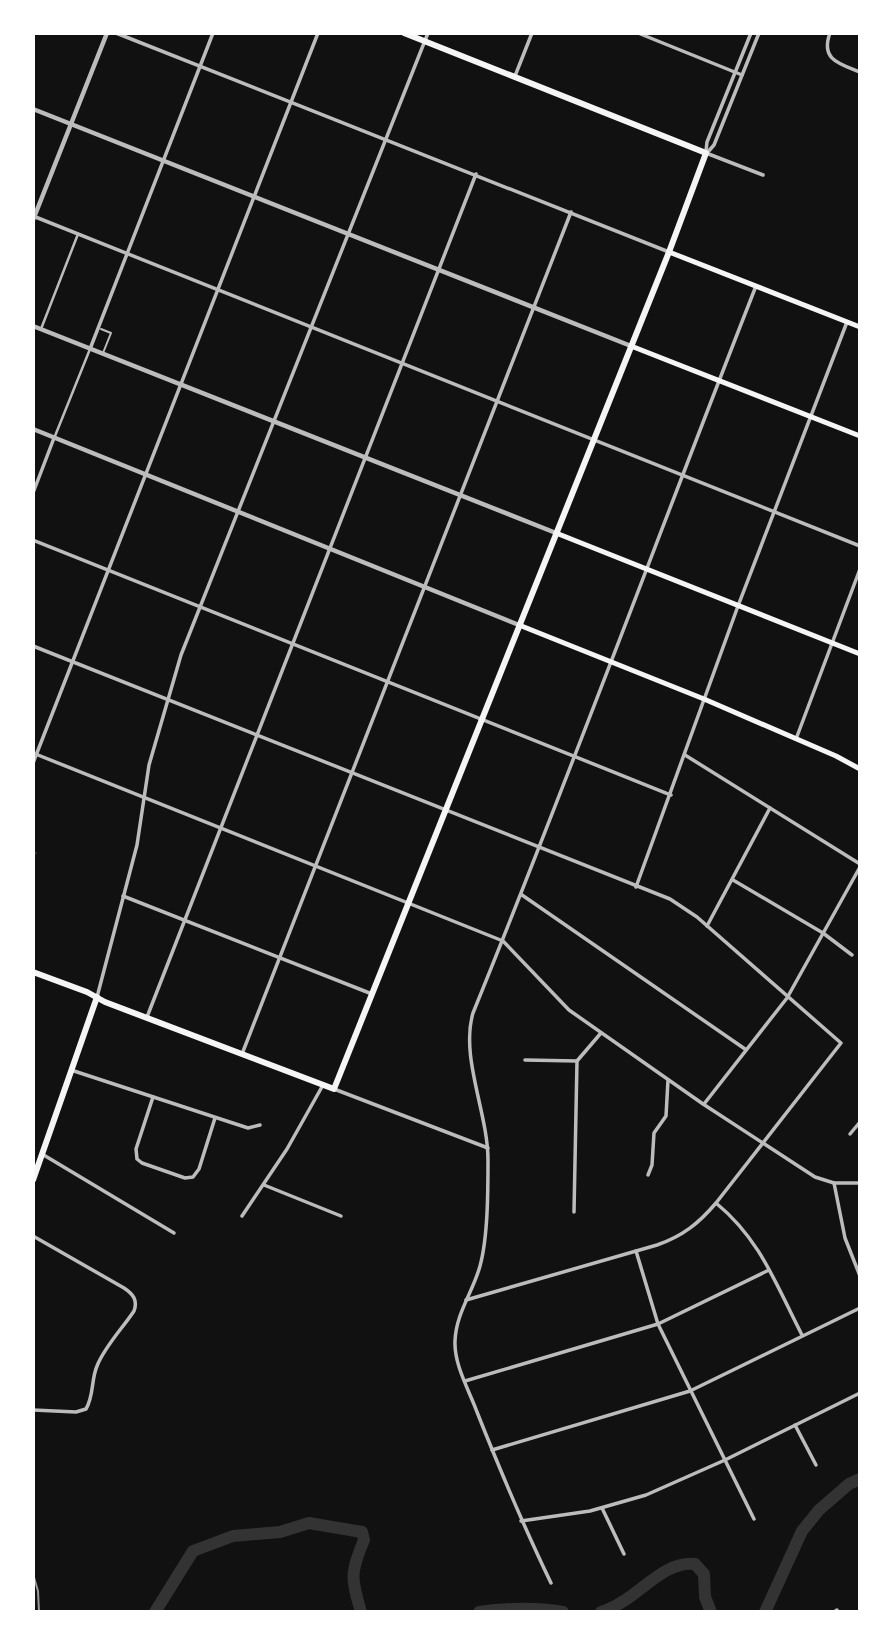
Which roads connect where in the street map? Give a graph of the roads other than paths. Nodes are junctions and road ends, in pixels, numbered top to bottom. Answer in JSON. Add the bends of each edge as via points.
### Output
{"nodes":[{"id":1,"x":107,"y":33,"type":"edge"},
{"id":2,"x":116,"y":33,"type":"edge"},
{"id":3,"x":213,"y":33,"type":"edge"},
{"id":4,"x":318,"y":33,"type":"edge"},
{"id":5,"x":404,"y":33,"type":"edge"},
{"id":6,"x":428,"y":33,"type":"edge"},
{"id":7,"x":532,"y":33,"type":"edge"},
{"id":8,"x":638,"y":33,"type":"edge"},
{"id":9,"x":751,"y":33,"type":"edge"},
{"id":10,"x":759,"y":33,"type":"edge"},
{"id":11,"x":830,"y":33,"type":"edge"},
{"id":12,"x":425,"y":41,"type":"junction"},
{"id":13,"x":200,"y":66,"type":"junction"},
{"id":14,"x":735,"y":72,"type":"junction"},
{"id":15,"x":860,"y":72,"type":"edge"},
{"id":16,"x":742,"y":75,"type":"junction"},
{"id":17,"x":514,"y":78,"type":"junction"},
{"id":18,"x":291,"y":102,"type":"junction"},
{"id":19,"x":33,"y":109,"type":"edge"},
{"id":20,"x":71,"y":124,"type":"junction"},
{"id":21,"x":386,"y":139,"type":"junction"},
{"id":22,"x":706,"y":153,"type":"junction"},
{"id":23,"x":163,"y":160,"type":"junction"},
{"id":24,"x":476,"y":174,"type":"junction"},
{"id":25,"x":763,"y":175,"type":"dead end"},
{"id":26,"x":255,"y":196,"type":"junction"},
{"id":27,"x":570,"y":212,"type":"junction"},
{"id":28,"x":34,"y":218,"type":"edge"},
{"id":29,"x":78,"y":234,"type":"junction"},
{"id":30,"x":348,"y":234,"type":"junction"},
{"id":31,"x":668,"y":252,"type":"junction"},
{"id":32,"x":127,"y":253,"type":"junction"},
{"id":33,"x":440,"y":270,"type":"junction"},
{"id":34,"x":756,"y":286,"type":"junction"},
{"id":35,"x":219,"y":290,"type":"junction"},
{"id":36,"x":534,"y":307,"type":"junction"},
{"id":37,"x":847,"y":322,"type":"junction"},
{"id":38,"x":33,"y":326,"type":"edge"},
{"id":39,"x":311,"y":327,"type":"junction"},
{"id":40,"x":860,"y":327,"type":"edge"},
{"id":41,"x":99,"y":328,"type":"junction"},
{"id":42,"x":41,"y":329,"type":"junction"},
{"id":43,"x":631,"y":346,"type":"junction"},
{"id":44,"x":90,"y":349,"type":"junction"},
{"id":45,"x":103,"y":354,"type":"junction"},
{"id":46,"x":403,"y":363,"type":"junction"},
{"id":47,"x":719,"y":381,"type":"junction"},
{"id":48,"x":181,"y":384,"type":"junction"},
{"id":49,"x":496,"y":401,"type":"junction"},
{"id":50,"x":810,"y":417,"type":"junction"},
{"id":51,"x":274,"y":420,"type":"junction"},
{"id":52,"x":33,"y":429,"type":"edge"},
{"id":53,"x":860,"y":436,"type":"edge"},
{"id":54,"x":54,"y":438,"type":"junction"},
{"id":55,"x":593,"y":439,"type":"junction"},
{"id":56,"x":366,"y":458,"type":"junction"},
{"id":57,"x":146,"y":475,"type":"junction"},
{"id":58,"x":682,"y":475,"type":"junction"},
{"id":59,"x":33,"y":493,"type":"edge"},
{"id":60,"x":460,"y":494,"type":"junction"},
{"id":61,"x":238,"y":512,"type":"junction"},
{"id":62,"x":774,"y":512,"type":"junction"},
{"id":63,"x":556,"y":533,"type":"junction"},
{"id":64,"x":33,"y":540,"type":"edge"},
{"id":65,"x":860,"y":546,"type":"edge"},
{"id":66,"x":331,"y":550,"type":"junction"},
{"id":67,"x":645,"y":568,"type":"junction"},
{"id":68,"x":860,"y":569,"type":"edge"},
{"id":69,"x":109,"y":570,"type":"junction"},
{"id":70,"x":424,"y":586,"type":"junction"},
{"id":71,"x":738,"y":606,"type":"junction"},
{"id":72,"x":200,"y":607,"type":"junction"},
{"id":73,"x":519,"y":625,"type":"junction"},
{"id":74,"x":833,"y":643,"type":"junction"},
{"id":75,"x":293,"y":644,"type":"junction"},
{"id":76,"x":33,"y":646,"type":"edge"},
{"id":77,"x":860,"y":654,"type":"edge"},
{"id":78,"x":74,"y":662,"type":"junction"},
{"id":79,"x":611,"y":662,"type":"junction"},
{"id":80,"x":386,"y":681,"type":"junction"},
{"id":81,"x":704,"y":699,"type":"junction"},
{"id":82,"x":167,"y":700,"type":"junction"},
{"id":83,"x":482,"y":719,"type":"junction"},
{"id":84,"x":257,"y":735,"type":"junction"},
{"id":85,"x":796,"y":739,"type":"junction"},
{"id":86,"x":35,"y":754,"type":"edge"},
{"id":87,"x":685,"y":755,"type":"junction"},
{"id":88,"x":575,"y":757,"type":"junction"},
{"id":89,"x":33,"y":763,"type":"edge"},
{"id":90,"x":860,"y":769,"type":"edge"},
{"id":91,"x":351,"y":772,"type":"junction"},
{"id":92,"x":671,"y":795,"type":"junction"},
{"id":93,"x":144,"y":797,"type":"junction"},
{"id":94,"x":769,"y":808,"type":"junction"},
{"id":95,"x":445,"y":810,"type":"junction"},
{"id":96,"x":220,"y":828,"type":"junction"},
{"id":97,"x":540,"y":848,"type":"junction"},
{"id":98,"x":314,"y":865,"type":"junction"},
{"id":99,"x":860,"y":865,"type":"edge"},
{"id":100,"x":733,"y":880,"type":"junction"},
{"id":101,"x":636,"y":887,"type":"junction"},
{"id":102,"x":522,"y":895,"type":"junction"},
{"id":103,"x":123,"y":896,"type":"junction"},
{"id":104,"x":408,"y":903,"type":"junction"},
{"id":105,"x":184,"y":921,"type":"junction"},
{"id":106,"x":707,"y":926,"type":"junction"},
{"id":107,"x":822,"y":933,"type":"junction"},
{"id":108,"x":503,"y":941,"type":"junction"},
{"id":109,"x":852,"y":955,"type":"dead end"},
{"id":110,"x":278,"y":957,"type":"junction"},
{"id":111,"x":33,"y":972,"type":"edge"},
{"id":112,"x":372,"y":994,"type":"junction"},
{"id":113,"x":97,"y":997,"type":"junction"},
{"id":114,"x":787,"y":998,"type":"junction"},
{"id":115,"x":147,"y":1017,"type":"junction"},
{"id":116,"x":601,"y":1032,"type":"junction"},
{"id":117,"x":746,"y":1050,"type":"junction"},
{"id":118,"x":242,"y":1054,"type":"junction"},
{"id":119,"x":525,"y":1060,"type":"dead end"},
{"id":120,"x":577,"y":1061,"type":"junction"},
{"id":121,"x":71,"y":1070,"type":"junction"},
{"id":122,"x":668,"y":1080,"type":"junction"},
{"id":123,"x":323,"y":1085,"type":"junction"},
{"id":124,"x":334,"y":1089,"type":"junction"},
{"id":125,"x":153,"y":1097,"type":"junction"},
{"id":126,"x":703,"y":1104,"type":"junction"},
{"id":127,"x":215,"y":1118,"type":"junction"},
{"id":128,"x":860,"y":1122,"type":"edge"},
{"id":129,"x":260,"y":1125,"type":"dead end"},
{"id":130,"x":850,"y":1134,"type":"dead end"},
{"id":131,"x":763,"y":1142,"type":"junction"},
{"id":132,"x":488,"y":1148,"type":"junction"},
{"id":133,"x":43,"y":1154,"type":"junction"},
{"id":134,"x":648,"y":1175,"type":"dead end"},
{"id":135,"x":33,"y":1180,"type":"edge"},
{"id":136,"x":834,"y":1182,"type":"junction"},
{"id":137,"x":860,"y":1183,"type":"edge"},
{"id":138,"x":264,"y":1185,"type":"junction"},
{"id":139,"x":716,"y":1203,"type":"junction"},
{"id":140,"x":574,"y":1212,"type":"dead end"},
{"id":141,"x":242,"y":1216,"type":"dead end"},
{"id":142,"x":341,"y":1216,"type":"dead end"},
{"id":143,"x":174,"y":1233,"type":"dead end"},
{"id":144,"x":33,"y":1236,"type":"edge"},
{"id":145,"x":636,"y":1251,"type":"junction"},
{"id":146,"x":769,"y":1269,"type":"junction"},
{"id":147,"x":860,"y":1276,"type":"edge"},
{"id":148,"x":466,"y":1300,"type":"junction"},
{"id":149,"x":860,"y":1308,"type":"edge"},
{"id":150,"x":658,"y":1324,"type":"junction"},
{"id":151,"x":802,"y":1335,"type":"junction"},
{"id":152,"x":465,"y":1381,"type":"junction"},
{"id":153,"x":690,"y":1391,"type":"junction"},
{"id":154,"x":860,"y":1393,"type":"edge"},
{"id":155,"x":33,"y":1410,"type":"edge"},
{"id":156,"x":795,"y":1425,"type":"junction"},
{"id":157,"x":492,"y":1450,"type":"junction"},
{"id":158,"x":725,"y":1460,"type":"junction"},
{"id":159,"x":816,"y":1465,"type":"dead end"},
{"id":160,"x":602,"y":1508,"type":"junction"},
{"id":161,"x":754,"y":1519,"type":"dead end"},
{"id":162,"x":521,"y":1521,"type":"junction"},
{"id":163,"x":624,"y":1554,"type":"dead end"},
{"id":164,"x":551,"y":1583,"type":"dead end"}],
"edges":[{"from":1,"to":20,"type":"street"},
{"from":2,"to":13,"type":"street"},
{"from":3,"to":13,"type":"street"},
{"from":4,"to":18,"type":"street"},
{"from":5,"to":12,"type":"main road"},
{"from":6,"to":12,"type":"street"},
{"from":7,"to":17,"type":"street"},
{"from":8,"to":14,"type":"street"},
{"from":9,"to":14,"type":"street"},
{"from":10,"to":16,"type":"street"},
{"from":11,"to":15,"type":"street","via":[[828,55]]},
{"from":12,"to":17,"type":"main road"},
{"from":12,"to":21,"type":"street"},
{"from":13,"to":18,"type":"street"},
{"from":13,"to":23,"type":"street"},
{"from":14,"to":16,"type":"street"},
{"from":14,"to":22,"type":"street"},
{"from":16,"to":22,"type":"street","via":[[714,145]]},
{"from":17,"to":22,"type":"main road"},
{"from":18,"to":21,"type":"street"},
{"from":18,"to":26,"type":"street"},
{"from":19,"to":20,"type":"street"},
{"from":20,"to":23,"type":"street"},
{"from":20,"to":28,"type":"street"},
{"from":21,"to":24,"type":"street"},
{"from":21,"to":30,"type":"street"},
{"from":22,"to":25,"type":"street"},
{"from":22,"to":31,"type":"main road"},
{"from":23,"to":26,"type":"street"},
{"from":23,"to":32,"type":"street"},
{"from":24,"to":27,"type":"street"},
{"from":24,"to":33,"type":"street"},
{"from":26,"to":30,"type":"street"},
{"from":26,"to":35,"type":"street"},
{"from":27,"to":31,"type":"street"},
{"from":27,"to":36,"type":"street"},
{"from":28,"to":29,"type":"street"},
{"from":29,"to":32,"type":"street"},
{"from":29,"to":42,"type":"street"},
{"from":30,"to":33,"type":"street"},
{"from":30,"to":39,"type":"street"},
{"from":31,"to":34,"type":"main road"},
{"from":31,"to":43,"type":"main road"},
{"from":32,"to":35,"type":"street"},
{"from":32,"to":41,"type":"street"},
{"from":33,"to":36,"type":"street"},
{"from":33,"to":46,"type":"street"},
{"from":34,"to":37,"type":"main road"},
{"from":34,"to":47,"type":"street"},
{"from":35,"to":39,"type":"street"},
{"from":35,"to":48,"type":"street"},
{"from":36,"to":43,"type":"street"},
{"from":36,"to":49,"type":"street"},
{"from":37,"to":40,"type":"main road"},
{"from":37,"to":50,"type":"street"},
{"from":38,"to":42,"type":"street"},
{"from":39,"to":46,"type":"street"},
{"from":39,"to":51,"type":"street"},
{"from":41,"to":44,"type":"street"},
{"from":41,"to":45,"type":"lane","via":[[111,333]]},
{"from":42,"to":44,"type":"street"},
{"from":43,"to":47,"type":"main road"},
{"from":43,"to":55,"type":"main road"},
{"from":44,"to":45,"type":"street"},
{"from":44,"to":54,"type":"street"},
{"from":45,"to":48,"type":"street"},
{"from":46,"to":49,"type":"street"},
{"from":46,"to":56,"type":"street"},
{"from":47,"to":50,"type":"main road"},
{"from":47,"to":58,"type":"street"},
{"from":48,"to":51,"type":"street"},
{"from":48,"to":57,"type":"street"},
{"from":49,"to":55,"type":"street"},
{"from":49,"to":60,"type":"street"},
{"from":50,"to":53,"type":"main road"},
{"from":50,"to":62,"type":"street"},
{"from":51,"to":56,"type":"street"},
{"from":51,"to":61,"type":"street"},
{"from":52,"to":54,"type":"street"},
{"from":54,"to":57,"type":"street"},
{"from":54,"to":59,"type":"street"},
{"from":55,"to":58,"type":"street"},
{"from":55,"to":63,"type":"main road"},
{"from":56,"to":60,"type":"street"},
{"from":56,"to":66,"type":"street"},
{"from":57,"to":61,"type":"street"},
{"from":57,"to":69,"type":"street"},
{"from":58,"to":62,"type":"street"},
{"from":58,"to":67,"type":"street"},
{"from":60,"to":63,"type":"street"},
{"from":60,"to":70,"type":"street"},
{"from":61,"to":66,"type":"street"},
{"from":61,"to":72,"type":"street"},
{"from":62,"to":65,"type":"street"},
{"from":62,"to":71,"type":"street"},
{"from":63,"to":67,"type":"main road"},
{"from":63,"to":73,"type":"main road"},
{"from":64,"to":69,"type":"street"},
{"from":66,"to":70,"type":"street"},
{"from":66,"to":75,"type":"street"},
{"from":67,"to":71,"type":"main road"},
{"from":67,"to":79,"type":"street"},
{"from":68,"to":74,"type":"street"},
{"from":69,"to":72,"type":"street"},
{"from":69,"to":78,"type":"street"},
{"from":70,"to":73,"type":"street"},
{"from":70,"to":80,"type":"street"},
{"from":71,"to":74,"type":"main road"},
{"from":71,"to":81,"type":"street"},
{"from":72,"to":75,"type":"street"},
{"from":72,"to":82,"type":"street"},
{"from":73,"to":79,"type":"main road"},
{"from":73,"to":83,"type":"main road"},
{"from":74,"to":77,"type":"main road"},
{"from":74,"to":85,"type":"street"},
{"from":75,"to":80,"type":"street"},
{"from":75,"to":84,"type":"street"},
{"from":76,"to":78,"type":"street"},
{"from":78,"to":82,"type":"street"},
{"from":78,"to":86,"type":"street"},
{"from":79,"to":81,"type":"main road"},
{"from":79,"to":88,"type":"street"},
{"from":80,"to":83,"type":"street"},
{"from":80,"to":91,"type":"street"},
{"from":81,"to":85,"type":"main road"},
{"from":81,"to":87,"type":"street"},
{"from":82,"to":84,"type":"street"},
{"from":82,"to":93,"type":"street"},
{"from":83,"to":88,"type":"street"},
{"from":83,"to":95,"type":"main road"},
{"from":84,"to":91,"type":"street"},
{"from":84,"to":96,"type":"street"},
{"from":85,"to":90,"type":"main road"},
{"from":86,"to":89,"type":"street"},
{"from":86,"to":93,"type":"street"},
{"from":87,"to":92,"type":"street"},
{"from":87,"to":94,"type":"street"},
{"from":88,"to":92,"type":"street"},
{"from":88,"to":97,"type":"street"},
{"from":91,"to":95,"type":"street"},
{"from":91,"to":98,"type":"street"},
{"from":92,"to":101,"type":"street"},
{"from":93,"to":96,"type":"street"},
{"from":93,"to":103,"type":"street"},
{"from":94,"to":99,"type":"street"},
{"from":94,"to":100,"type":"street"},
{"from":95,"to":97,"type":"street"},
{"from":95,"to":104,"type":"main road"},
{"from":96,"to":98,"type":"street"},
{"from":96,"to":105,"type":"street"},
{"from":97,"to":101,"type":"street"},
{"from":97,"to":102,"type":"street"},
{"from":98,"to":104,"type":"street"},
{"from":98,"to":110,"type":"street"},
{"from":99,"to":107,"type":"street"},
{"from":100,"to":106,"type":"street"},
{"from":100,"to":107,"type":"street"},
{"from":101,"to":106,"type":"street","via":[[677,903]]},
{"from":102,"to":108,"type":"street"},
{"from":102,"to":117,"type":"street"},
{"from":103,"to":105,"type":"street"},
{"from":103,"to":113,"type":"street"},
{"from":104,"to":108,"type":"street"},
{"from":104,"to":112,"type":"main road"},
{"from":105,"to":110,"type":"street"},
{"from":105,"to":115,"type":"street"},
{"from":106,"to":114,"type":"street"},
{"from":107,"to":109,"type":"street"},
{"from":107,"to":114,"type":"street"},
{"from":108,"to":116,"type":"street","via":[[560,1003]]},
{"from":108,"to":132,"type":"street","via":[[470,1029]]},
{"from":110,"to":112,"type":"street"},
{"from":110,"to":118,"type":"street"},
{"from":111,"to":113,"type":"main road"},
{"from":112,"to":124,"type":"main road"},
{"from":113,"to":115,"type":"main road"},
{"from":113,"to":121,"type":"main road"},
{"from":114,"to":117,"type":"street"},
{"from":114,"to":131,"type":"street","via":[[841,1043]]},
{"from":115,"to":118,"type":"main road"},
{"from":116,"to":120,"type":"street"},
{"from":116,"to":122,"type":"street"},
{"from":117,"to":126,"type":"street"},
{"from":118,"to":123,"type":"main road"},
{"from":119,"to":120,"type":"street"},
{"from":120,"to":140,"type":"street"},
{"from":121,"to":125,"type":"street"},
{"from":121,"to":133,"type":"main road"},
{"from":122,"to":126,"type":"street"},
{"from":122,"to":134,"type":"street","via":[[666,1116],[653,1133]]},
{"from":123,"to":124,"type":"main road"},
{"from":123,"to":138,"type":"street"},
{"from":124,"to":132,"type":"street"},
{"from":125,"to":127,"type":"street"},
{"from":125,"to":127,"type":"street","via":[[137,1159],[185,1178],[199,1169]]},
{"from":126,"to":131,"type":"street"},
{"from":127,"to":129,"type":"street","via":[[248,1128]]},
{"from":128,"to":130,"type":"street"},
{"from":131,"to":136,"type":"street","via":[[815,1177]]},
{"from":131,"to":139,"type":"street"},
{"from":132,"to":148,"type":"street","via":[[482,1258]]},
{"from":133,"to":135,"type":"main road"},
{"from":133,"to":143,"type":"street"},
{"from":136,"to":137,"type":"street"},
{"from":136,"to":147,"type":"street","via":[[845,1238]]},
{"from":138,"to":141,"type":"street"},
{"from":138,"to":142,"type":"street"},
{"from":139,"to":145,"type":"street","via":[[686,1232]]},
{"from":139,"to":146,"type":"street","via":[[747,1233]]},
{"from":144,"to":155,"type":"street","via":[[124,1288],[136,1303],[98,1363],[86,1409]]},
{"from":145,"to":148,"type":"street"},
{"from":145,"to":150,"type":"street"},
{"from":146,"to":150,"type":"street"},
{"from":146,"to":151,"type":"street"},
{"from":148,"to":152,"type":"street","via":[[455,1341]]},
{"from":149,"to":151,"type":"street"},
{"from":150,"to":152,"type":"street"},
{"from":150,"to":153,"type":"street"},
{"from":151,"to":153,"type":"street"},
{"from":152,"to":157,"type":"street"},
{"from":153,"to":157,"type":"street"},
{"from":153,"to":158,"type":"street"},
{"from":154,"to":156,"type":"street"},
{"from":156,"to":158,"type":"street"},
{"from":156,"to":159,"type":"street"},
{"from":157,"to":162,"type":"street"},
{"from":158,"to":160,"type":"street"},
{"from":158,"to":161,"type":"street"},
{"from":160,"to":162,"type":"street"},
{"from":160,"to":163,"type":"street"},
{"from":162,"to":164,"type":"street"}]}
